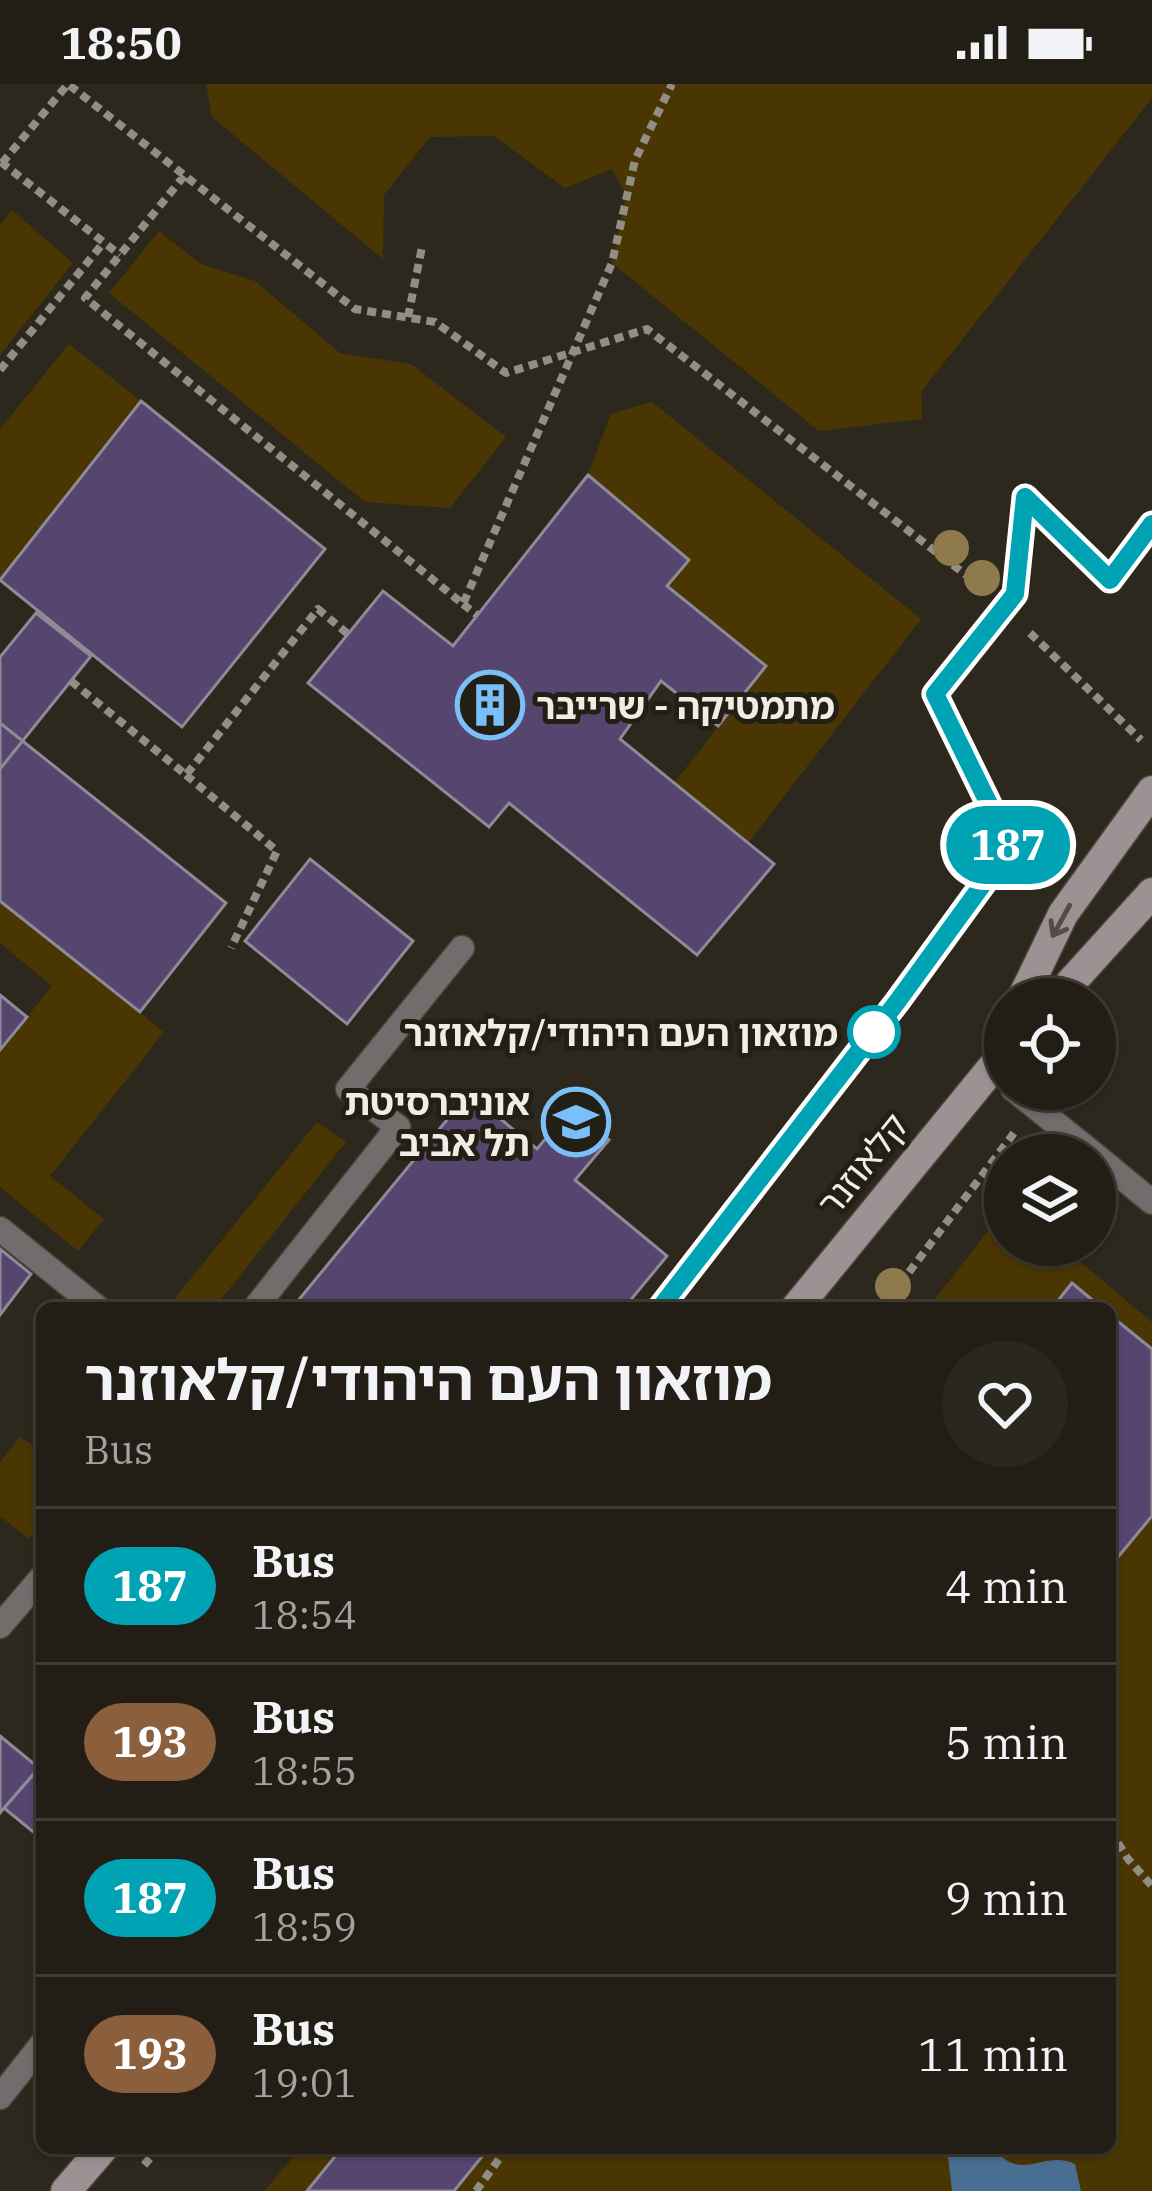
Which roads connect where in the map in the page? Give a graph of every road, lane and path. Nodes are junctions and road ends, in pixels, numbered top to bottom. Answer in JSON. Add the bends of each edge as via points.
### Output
{"nodes":[{"id":1,"x":68,"y":84,"type":"edge"},
{"id":2,"x":672,"y":84,"type":"edge"},
{"id":3,"x":1,"y":162,"type":"edge"},
{"id":4,"x":184,"y":176,"type":"junction"},
{"id":5,"x":104,"y":242,"type":"junction"},
{"id":6,"x":422,"y":247,"type":"dead end"},
{"id":7,"x":120,"y":255,"type":"junction"},
{"id":8,"x":408,"y":317,"type":"junction"},
{"id":9,"x":573,"y":352,"type":"junction"},
{"id":10,"x":0,"y":370,"type":"edge"},
{"id":11,"x":1152,"y":524,"type":"edge"},
{"id":12,"x":463,"y":604,"type":"junction"},
{"id":13,"x":1005,"y":607,"type":"junction"},
{"id":14,"x":476,"y":615,"type":"dead end"},
{"id":15,"x":348,"y":634,"type":"dead end"},
{"id":16,"x":70,"y":681,"type":"dead end"},
{"id":17,"x":1141,"y":740,"type":"dead end"},
{"id":18,"x":186,"y":775,"type":"junction"},
{"id":19,"x":1152,"y":791,"type":"edge"},
{"id":20,"x":1152,"y":893,"type":"edge"},
{"id":21,"x":231,"y":947,"type":"dead end"},
{"id":22,"x":462,"y":948,"type":"dead end"},
{"id":23,"x":1032,"y":978,"type":"edge"},
{"id":24,"x":1075,"y":978,"type":"edge"},
{"id":25,"x":984,"y":1087,"type":"edge"},
{"id":26,"x":1031,"y":1110,"type":"edge"},
{"id":27,"x":1039,"y":1110,"type":"edge"},
{"id":28,"x":1069,"y":1134,"type":"edge"},
{"id":29,"x":1116,"y":1172,"type":"edge"},
{"id":30,"x":1152,"y":1202,"type":"edge"},
{"id":31,"x":0,"y":1229,"type":"edge"},
{"id":32,"x":91,"y":1302,"type":"edge"},
{"id":33,"x":260,"y":1302,"type":"edge"},
{"id":34,"x":665,"y":1302,"type":"edge"},
{"id":35,"x":801,"y":1302,"type":"edge"},
{"id":36,"x":887,"y":1302,"type":"edge"},
{"id":37,"x":36,"y":1583,"type":"edge"},
{"id":38,"x":0,"y":1627,"type":"edge"},
{"id":39,"x":1116,"y":1840,"type":"edge"},
{"id":40,"x":1152,"y":1886,"type":"edge"},
{"id":41,"x":36,"y":2051,"type":"edge"},
{"id":42,"x":0,"y":2096,"type":"edge"},
{"id":43,"x":98,"y":2154,"type":"edge"},
{"id":44,"x":503,"y":2154,"type":"edge"},
{"id":45,"x":66,"y":2191,"type":"edge"},
{"id":46,"x":476,"y":2191,"type":"edge"}],
"edges":[{"from":1,"to":3,"type":"path"},
{"from":1,"to":4,"type":"path"},
{"from":2,"to":9,"type":"path","via":[[634,160],[612,263]]},
{"from":3,"to":5,"type":"path"},
{"from":4,"to":7,"type":"path"},
{"from":4,"to":8,"type":"path","via":[[355,309]]},
{"from":5,"to":7,"type":"path"},
{"from":5,"to":10,"type":"path"},
{"from":6,"to":8,"type":"path"},
{"from":7,"to":12,"type":"path","via":[[85,298]]},
{"from":8,"to":9,"type":"path","via":[[435,322],[506,373]]},
{"from":9,"to":12,"type":"path"},
{"from":9,"to":13,"type":"path","via":[[647,329]]},
{"from":11,"to":13,"type":"lane","via":[[1110,580],[1025,497],[1015,594]]},
{"from":12,"to":14,"type":"path"},
{"from":13,"to":17,"type":"path"},
{"from":13,"to":34,"type":"lane","via":[[935,694],[1010,847]]},
{"from":15,"to":18,"type":"path","via":[[318,609]]},
{"from":16,"to":18,"type":"path"},
{"from":18,"to":21,"type":"path","via":[[277,850]]},
{"from":19,"to":23,"type":"street","one_way":true,"via":[[1064,914]]},
{"from":20,"to":24,"type":"street"},
{"from":22,"to":33,"type":"lane","via":[[348,1089],[398,1127]]},
{"from":25,"to":35,"type":"street","name":"קלאוזנר"},
{"from":26,"to":36,"type":"path"},
{"from":27,"to":28,"type":"lane"},
{"from":29,"to":30,"type":"lane"},
{"from":31,"to":32,"type":"lane"},
{"from":37,"to":38,"type":"lane"},
{"from":39,"to":40,"type":"path"},
{"from":41,"to":42,"type":"lane"},
{"from":43,"to":45,"type":"street"},
{"from":44,"to":46,"type":"path"}]}
